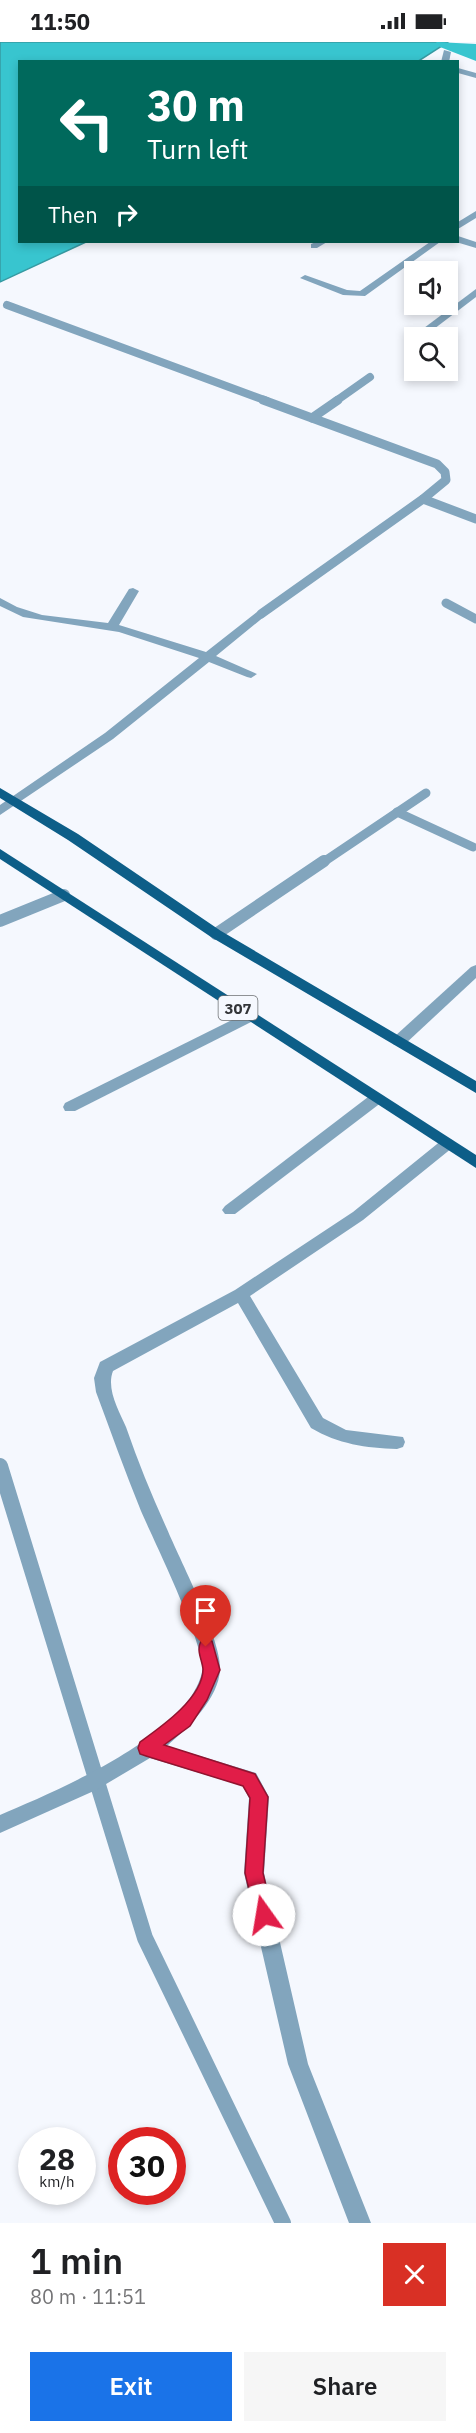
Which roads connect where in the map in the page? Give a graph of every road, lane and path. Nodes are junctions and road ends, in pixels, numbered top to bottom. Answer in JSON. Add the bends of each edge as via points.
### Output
{"nodes":[{"id":1,"x":459,"y":70,"type":"edge"},
{"id":2,"x":476,"y":76,"type":"edge"},
{"id":3,"x":476,"y":214,"type":"edge"},
{"id":4,"x":459,"y":225,"type":"edge"},
{"id":5,"x":459,"y":240,"type":"edge"},
{"id":6,"x":434,"y":243,"type":"edge"},
{"id":7,"x":476,"y":245,"type":"edge"},
{"id":8,"x":304,"y":278,"type":"dead end"},
{"id":9,"x":476,"y":292,"type":"edge"},
{"id":10,"x":7,"y":305,"type":"dead end"},
{"id":11,"x":431,"y":327,"type":"edge"},
{"id":12,"x":370,"y":377,"type":"dead end"},
{"id":13,"x":312,"y":418,"type":"junction"},
{"id":14,"x":423,"y":499,"type":"junction"},
{"id":15,"x":476,"y":519,"type":"edge"},
{"id":16,"x":133,"y":591,"type":"dead end"},
{"id":17,"x":0,"y":601,"type":"edge"},
{"id":18,"x":446,"y":603,"type":"dead end"},
{"id":19,"x":261,"y":614,"type":"joint"},
{"id":20,"x":476,"y":619,"type":"edge"},
{"id":21,"x":112,"y":627,"type":"junction"},
{"id":22,"x":207,"y":657,"type":"junction"},
{"id":23,"x":250,"y":674,"type":"dead end"},
{"id":24,"x":0,"y":792,"type":"edge"},
{"id":25,"x":426,"y":793,"type":"dead end"},
{"id":26,"x":16,"y":801,"type":"junction"},
{"id":27,"x":0,"y":811,"type":"edge"},
{"id":28,"x":397,"y":812,"type":"junction"},
{"id":29,"x":473,"y":847,"type":"dead end"},
{"id":30,"x":0,"y":854,"type":"edge"},
{"id":31,"x":64,"y":895,"type":"junction"},
{"id":32,"x":0,"y":921,"type":"edge"},
{"id":33,"x":216,"y":934,"type":"junction"},
{"id":34,"x":476,"y":970,"type":"edge"},
{"id":35,"x":250,"y":1016,"type":"junction"},
{"id":36,"x":399,"y":1041,"type":"junction"},
{"id":37,"x":476,"y":1088,"type":"edge"},
{"id":38,"x":377,"y":1098,"type":"junction"},
{"id":39,"x":70,"y":1107,"type":"dead end"},
{"id":40,"x":447,"y":1144,"type":"junction"},
{"id":41,"x":476,"y":1162,"type":"edge"},
{"id":42,"x":230,"y":1210,"type":"dead end"},
{"id":43,"x":241,"y":1294,"type":"junction"},
{"id":44,"x":397,"y":1442,"type":"dead end"},
{"id":45,"x":0,"y":1466,"type":"edge"},
{"id":46,"x":146,"y":1748,"type":"junction"},
{"id":47,"x":94,"y":1776,"type":"junction"},
{"id":48,"x":0,"y":1824,"type":"edge"},
{"id":49,"x":283,"y":2223,"type":"edge"},
{"id":50,"x":360,"y":2223,"type":"edge"}],
"edges":[{"from":1,"to":2,"type":"street"},
{"from":3,"to":4,"type":"street"},
{"from":5,"to":7,"type":"street"},
{"from":6,"to":8,"type":"street","via":[[362,294],[346,293]]},
{"from":9,"to":11,"type":"street"},
{"from":10,"to":13,"type":"lane"},
{"from":12,"to":13,"type":"lane"},
{"from":13,"to":14,"type":"lane","via":[[437,464],[445,472],[446,480]]},
{"from":14,"to":15,"type":"lane"},
{"from":14,"to":19,"type":"lane"},
{"from":16,"to":21,"type":"street"},
{"from":17,"to":21,"type":"street","via":[[22,615]]},
{"from":18,"to":20,"type":"lane"},
{"from":19,"to":22,"type":"street"},
{"from":21,"to":22,"type":"street"},
{"from":22,"to":23,"type":"street"},
{"from":22,"to":26,"type":"street","via":[[109,736]]},
{"from":24,"to":26,"type":"main road"},
{"from":25,"to":28,"type":"lane"},
{"from":26,"to":27,"type":"street"},
{"from":26,"to":33,"type":"main road"},
{"from":28,"to":29,"type":"lane"},
{"from":28,"to":33,"type":"lane"},
{"from":30,"to":31,"type":"main road","number":"307"},
{"from":31,"to":32,"type":"lane"},
{"from":31,"to":35,"type":"main road","number":"307"},
{"from":33,"to":36,"type":"main road"},
{"from":34,"to":36,"type":"street"},
{"from":35,"to":38,"type":"main road","number":"307"},
{"from":35,"to":39,"type":"street"},
{"from":36,"to":37,"type":"main road"},
{"from":38,"to":40,"type":"main road","number":"307"},
{"from":38,"to":42,"type":"street"},
{"from":40,"to":41,"type":"main road","number":"307"},
{"from":40,"to":43,"type":"street","via":[[358,1216]]},
{"from":43,"to":44,"type":"street","via":[[316,1423],[334,1434],[360,1441]]},
{"from":43,"to":46,"type":"street","via":[[118,1359],[106,1367],[102,1378],[143,1495],[182,1580],[211,1670],[201,1695],[184,1720]]},
{"from":45,"to":47,"type":"lane"},
{"from":46,"to":47,"type":"street"},
{"from":46,"to":50,"type":"street","via":[[249,1779],[259,1797],[254,1873],[298,2064]]},
{"from":47,"to":48,"type":"street"},
{"from":47,"to":49,"type":"lane","via":[[145,1938]]}]}
